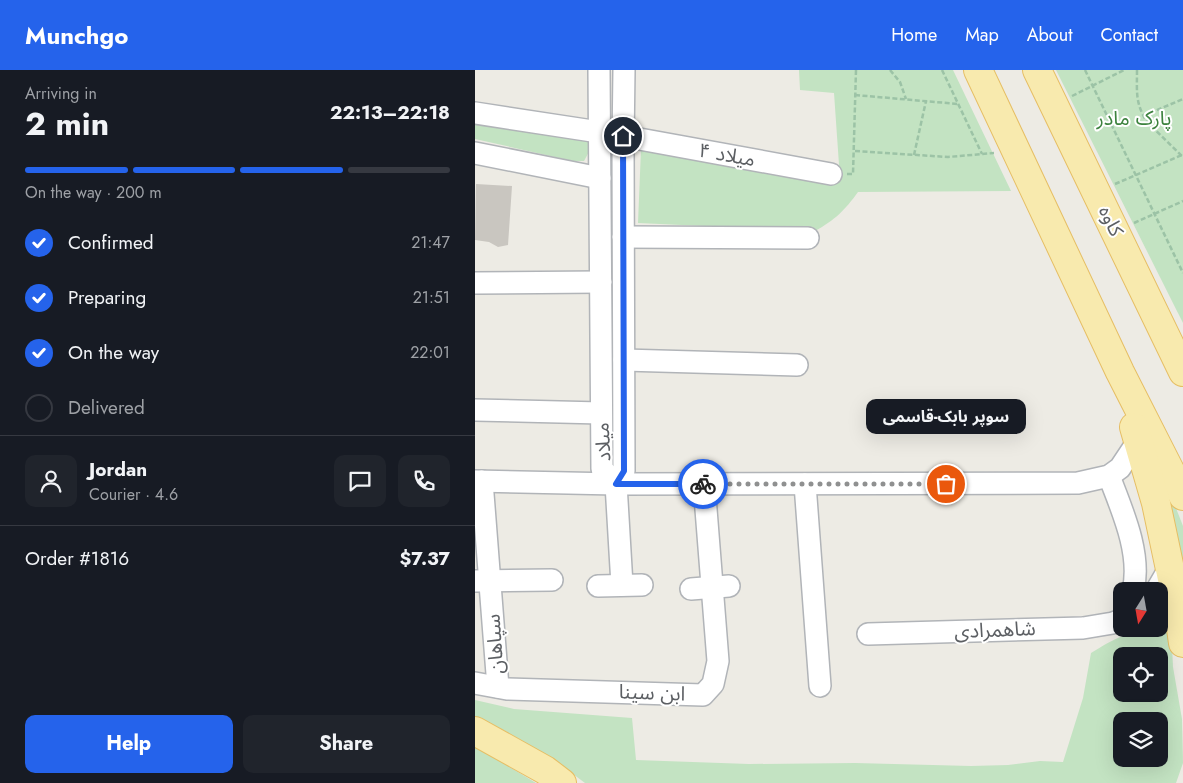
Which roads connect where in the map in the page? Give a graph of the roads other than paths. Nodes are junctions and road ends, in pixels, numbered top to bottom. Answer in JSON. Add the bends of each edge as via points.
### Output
{"nodes":[{"id":1,"x":599,"y":70,"type":"edge"},
{"id":2,"x":624,"y":70,"type":"edge"},
{"id":3,"x":978,"y":70,"type":"edge"},
{"id":4,"x":1037,"y":70,"type":"edge"},
{"id":5,"x":475,"y":113,"type":"edge"},
{"id":6,"x":599,"y":132,"type":"junction"},
{"id":7,"x":623,"y":136,"type":"junction"},
{"id":8,"x":475,"y":153,"type":"edge"},
{"id":9,"x":831,"y":174,"type":"road end"},
{"id":10,"x":600,"y":178,"type":"junction"},
{"id":11,"x":623,"y":237,"type":"junction"},
{"id":12,"x":808,"y":238,"type":"dead end"},
{"id":13,"x":601,"y":282,"type":"junction"},
{"id":14,"x":475,"y":283,"type":"edge"},
{"id":15,"x":624,"y":360,"type":"junction"},
{"id":16,"x":797,"y":365,"type":"dead end"},
{"id":17,"x":1183,"y":371,"type":"edge"},
{"id":18,"x":1120,"y":372,"type":"junction"},
{"id":19,"x":475,"y":410,"type":"edge"},
{"id":20,"x":601,"y":413,"type":"junction"},
{"id":21,"x":1138,"y":441,"type":"junction"},
{"id":22,"x":1109,"y":476,"type":"junction"},
{"id":23,"x":478,"y":481,"type":"edge"},
{"id":24,"x":616,"y":484,"type":"junction"},
{"id":25,"x":705,"y":484,"type":"junction"},
{"id":26,"x":805,"y":484,"type":"junction"},
{"id":27,"x":1183,"y":496,"type":"edge"},
{"id":28,"x":1170,"y":567,"type":"junction"},
{"id":29,"x":552,"y":580,"type":"dead end"},
{"id":30,"x":483,"y":581,"type":"edge"},
{"id":31,"x":1135,"y":582,"type":"edge"},
{"id":32,"x":1161,"y":582,"type":"edge"},
{"id":33,"x":598,"y":586,"type":"dead end"},
{"id":34,"x":721,"y":587,"type":"junction"},
{"id":35,"x":691,"y":589,"type":"dead end"},
{"id":36,"x":1113,"y":623,"type":"edge"},
{"id":37,"x":868,"y":634,"type":"dead end"},
{"id":38,"x":1183,"y":643,"type":"edge"},
{"id":39,"x":475,"y":683,"type":"edge"},
{"id":40,"x":820,"y":686,"type":"dead end"},
{"id":41,"x":498,"y":687,"type":"junction"},
{"id":42,"x":475,"y":731,"type":"edge"},
{"id":43,"x":561,"y":783,"type":"edge"}],
"edges":[{"from":1,"to":6,"type":"street","name":"میلاد"},
{"from":2,"to":7,"type":"street","name":"میلاد"},
{"from":3,"to":18,"type":"main road"},
{"from":4,"to":17,"type":"main road","name":"کاوه"},
{"from":5,"to":6,"type":"street"},
{"from":6,"to":10,"type":"street","name":"میلاد"},
{"from":7,"to":9,"type":"street","name":"میلاد ۴"},
{"from":7,"to":11,"type":"street","name":"میلاد"},
{"from":8,"to":10,"type":"street"},
{"from":10,"to":13,"type":"street","name":"میلاد"},
{"from":11,"to":12,"type":"street"},
{"from":11,"to":15,"type":"street","name":"میلاد"},
{"from":13,"to":14,"type":"street"},
{"from":13,"to":20,"type":"street","name":"میلاد"},
{"from":15,"to":16,"type":"street"},
{"from":15,"to":24,"type":"street","name":"میلاد","via":[[624,471]]},
{"from":18,"to":21,"type":"main road"},
{"from":18,"to":27,"type":"main road"},
{"from":19,"to":20,"type":"street"},
{"from":20,"to":24,"type":"street","name":"میلاد","via":[[602,469]]},
{"from":21,"to":22,"type":"street","via":[[1120,468]]},
{"from":21,"to":28,"type":"main road"},
{"from":22,"to":26,"type":"street","via":[[1078,483]]},
{"from":22,"to":31,"type":"street","via":[[1133,546]]},
{"from":23,"to":24,"type":"street"},
{"from":23,"to":30,"type":"street","name":"سپاهان"},
{"from":24,"to":25,"type":"street"},
{"from":24,"to":33,"type":"street","via":[[632,585]]},
{"from":25,"to":26,"type":"street"},
{"from":25,"to":34,"type":"street","name":"ابن سینا"},
{"from":26,"to":40,"type":"street"},
{"from":28,"to":32,"type":"street"},
{"from":28,"to":38,"type":"main road"},
{"from":29,"to":30,"type":"street"},
{"from":30,"to":41,"type":"street","name":"سپاهان"},
{"from":34,"to":35,"type":"street"},
{"from":34,"to":41,"type":"street","name":"ابن سینا","via":[[718,661],[713,684],[703,695]]},
{"from":36,"to":37,"type":"street","name":"شاهمرادی","via":[[1083,628]]},
{"from":39,"to":41,"type":"street","name":"ابن سینا"},
{"from":42,"to":43,"type":"main road","via":[[545,770]]}]}
